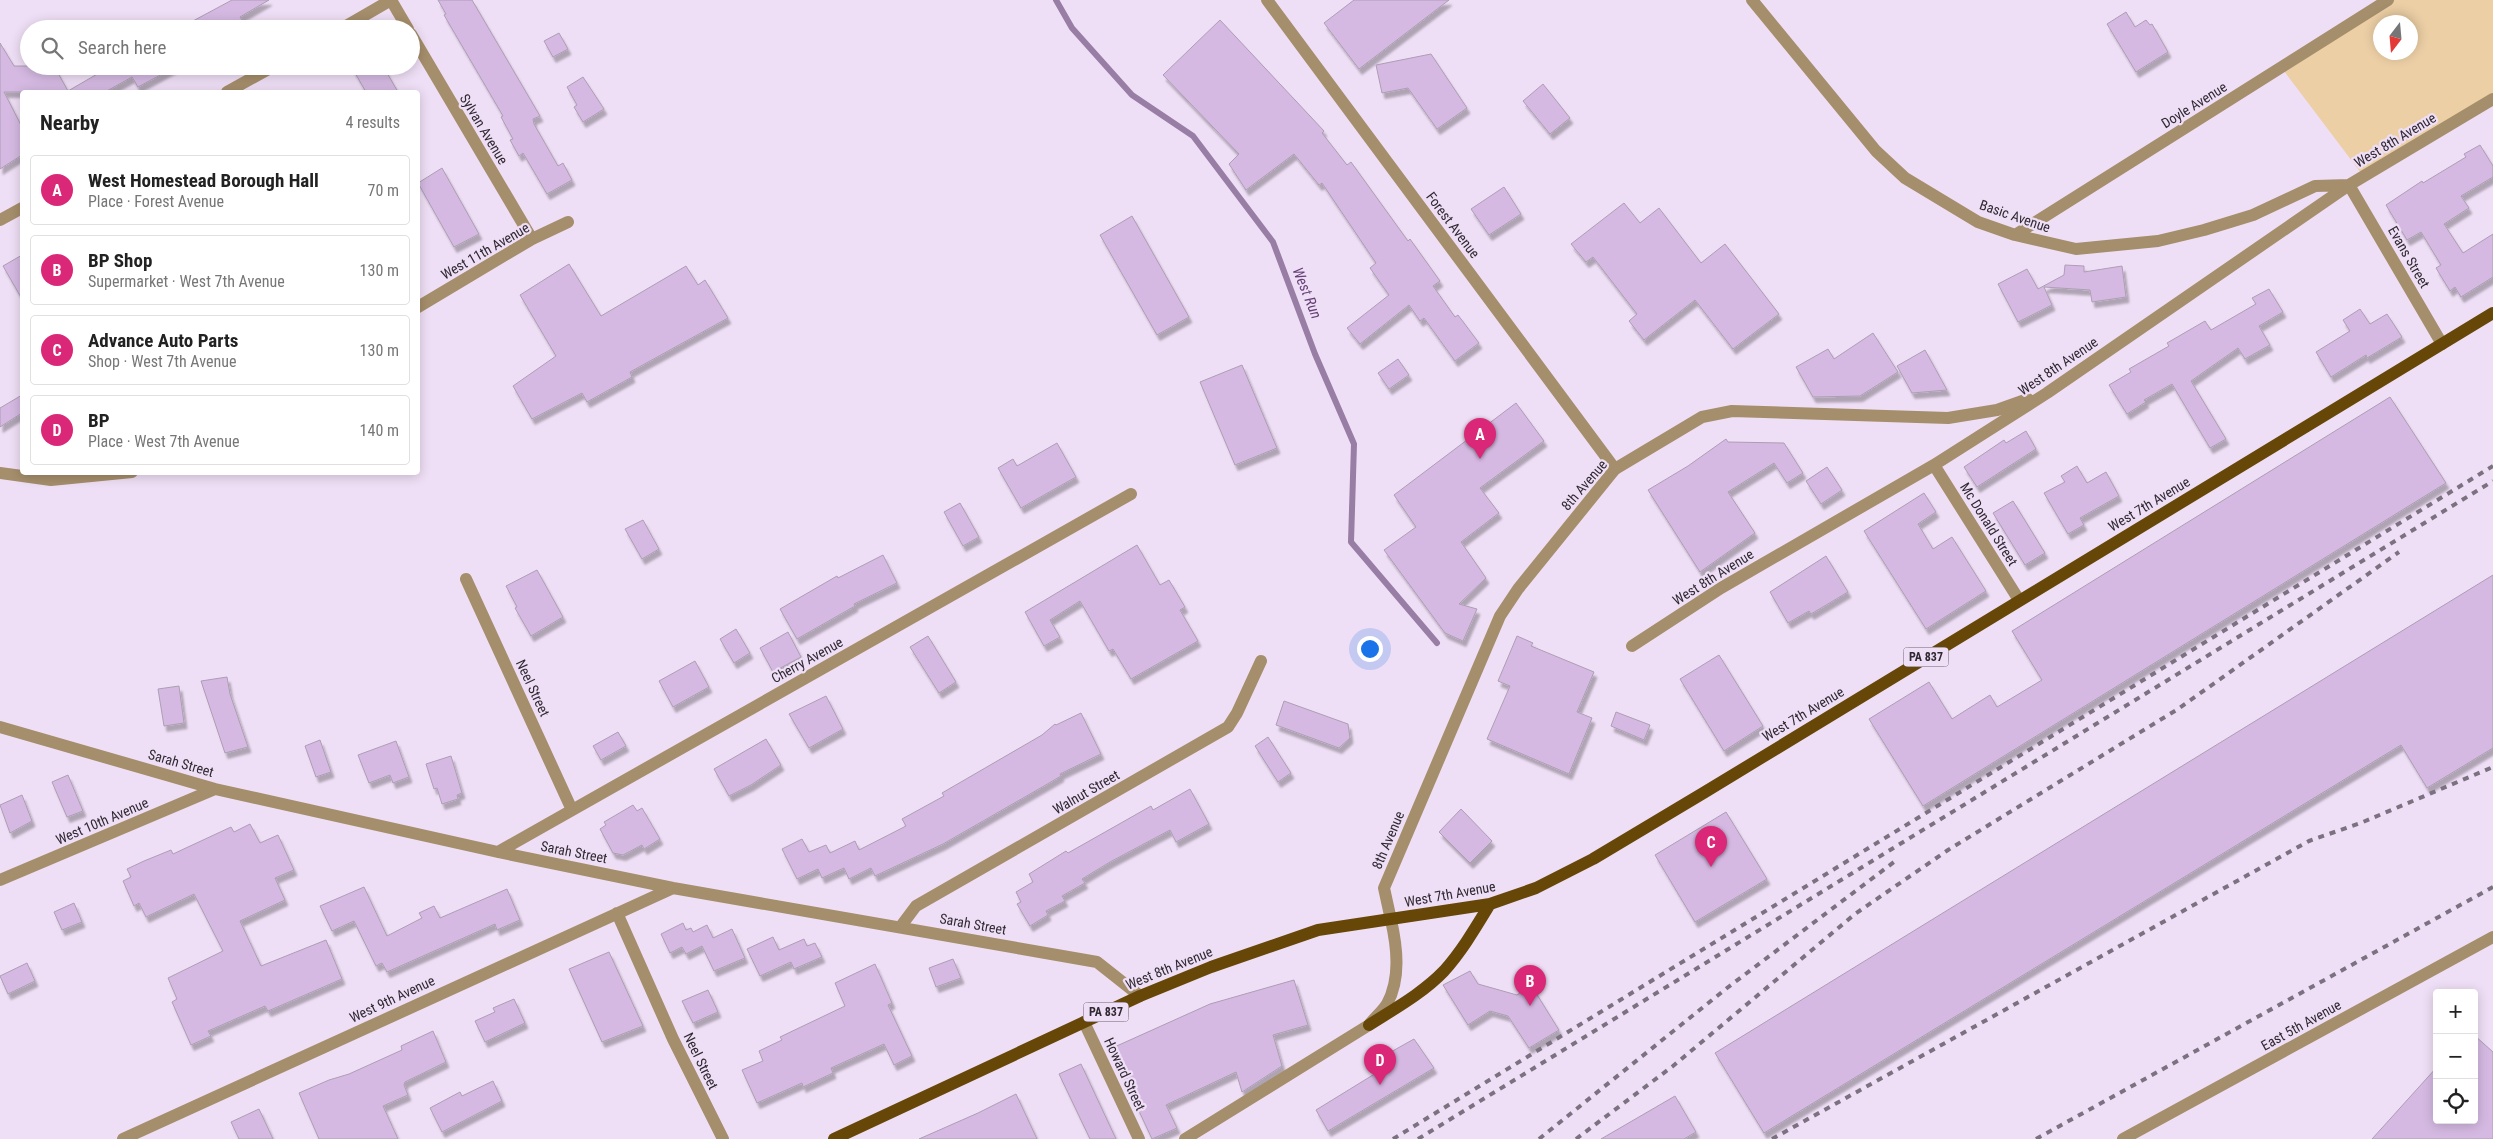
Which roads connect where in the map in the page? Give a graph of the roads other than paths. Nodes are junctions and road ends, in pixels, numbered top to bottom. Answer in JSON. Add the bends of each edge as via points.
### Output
{"nodes":[{"id":1,"x":391,"y":0,"type":"edge"},
{"id":2,"x":1267,"y":0,"type":"edge"},
{"id":3,"x":1752,"y":0,"type":"edge"},
{"id":4,"x":2388,"y":0,"type":"edge"},
{"id":5,"x":357,"y":20,"type":"edge"},
{"id":6,"x":403,"y":20,"type":"edge"},
{"id":7,"x":420,"y":49,"type":"edge"},
{"id":8,"x":258,"y":75,"type":"edge"},
{"id":9,"x":232,"y":90,"type":"edge"},
{"id":10,"x":2493,"y":99,"type":"edge"},
{"id":11,"x":2349,"y":185,"type":"junction"},
{"id":12,"x":20,"y":209,"type":"edge"},
{"id":13,"x":0,"y":220,"type":"edge"},
{"id":14,"x":568,"y":222,"type":"dead end"},
{"id":15,"x":2015,"y":235,"type":"junction"},
{"id":16,"x":532,"y":239,"type":"junction"},
{"id":17,"x":420,"y":306,"type":"edge"},
{"id":18,"x":2493,"y":313,"type":"edge"},
{"id":19,"x":2442,"y":344,"type":"junction"},
{"id":20,"x":2047,"y":393,"type":"junction"},
{"id":21,"x":1934,"y":465,"type":"junction"},
{"id":22,"x":1615,"y":469,"type":"junction"},
{"id":23,"x":0,"y":473,"type":"edge"},
{"id":24,"x":101,"y":475,"type":"edge"},
{"id":25,"x":1131,"y":494,"type":"dead end"},
{"id":26,"x":466,"y":579,"type":"dead end"},
{"id":27,"x":2019,"y":600,"type":"junction"},
{"id":28,"x":1632,"y":646,"type":"dead end"},
{"id":29,"x":1260,"y":661,"type":"dead end"},
{"id":30,"x":0,"y":728,"type":"edge"},
{"id":31,"x":215,"y":789,"type":"junction"},
{"id":32,"x":572,"y":810,"type":"junction"},
{"id":33,"x":498,"y":852,"type":"junction"},
{"id":34,"x":0,"y":880,"type":"edge"},
{"id":35,"x":673,"y":888,"type":"junction"},
{"id":36,"x":1490,"y":904,"type":"junction"},
{"id":37,"x":617,"y":913,"type":"junction"},
{"id":38,"x":1391,"y":920,"type":"junction"},
{"id":39,"x":901,"y":926,"type":"junction"},
{"id":40,"x":2493,"y":938,"type":"edge"},
{"id":41,"x":1140,"y":996,"type":"junction"},
{"id":42,"x":1084,"y":1022,"type":"junction"},
{"id":43,"x":1369,"y":1025,"type":"junction"},
{"id":44,"x":123,"y":1139,"type":"edge"},
{"id":45,"x":723,"y":1139,"type":"edge"},
{"id":46,"x":834,"y":1139,"type":"edge"},
{"id":47,"x":1138,"y":1139,"type":"edge"},
{"id":48,"x":1185,"y":1139,"type":"edge"},
{"id":49,"x":2124,"y":1139,"type":"edge"}],
"edges":[{"from":1,"to":5,"type":"street"},
{"from":1,"to":6,"type":"street"},
{"from":2,"to":22,"type":"street","name":"Forest Avenue"},
{"from":3,"to":15,"type":"street","name":"Basic Avenue","via":[[1876,151],[1905,178],[1978,222]]},
{"from":4,"to":15,"type":"street","name":"Doyle Avenue"},
{"from":7,"to":16,"type":"street","name":"Sylvan Avenue"},
{"from":8,"to":9,"type":"street"},
{"from":10,"to":11,"type":"street","name":"West 8th Avenue"},
{"from":11,"to":15,"type":"street","name":"Basic Avenue","via":[[2315,186],[2252,214],[2158,241],[2076,249]]},
{"from":11,"to":19,"type":"street","name":"Evans Street"},
{"from":11,"to":20,"type":"street","name":"West 8th Avenue"},
{"from":12,"to":13,"type":"street"},
{"from":14,"to":16,"type":"street","name":"West 11th Avenue"},
{"from":16,"to":17,"type":"street","name":"West 11th Avenue"},
{"from":18,"to":19,"type":"main road","name":"West 7th Avenue","number":"PA 837"},
{"from":19,"to":27,"type":"main road","name":"West 7th Avenue","number":"PA 837"},
{"from":20,"to":21,"type":"street","name":"West 8th Avenue"},
{"from":20,"to":22,"type":"street","name":"8th Avenue","via":[[1997,410],[1948,418],[1732,411],[1702,416]]},
{"from":21,"to":27,"type":"street","name":"Mc Donald Street"},
{"from":21,"to":28,"type":"street","name":"West 8th Avenue","via":[[1721,588]]},
{"from":22,"to":38,"type":"street","name":"8th Avenue","via":[[1500,616],[1384,888]]},
{"from":23,"to":24,"type":"street","via":[[50,480]]},
{"from":25,"to":32,"type":"street","name":"Cherry Avenue"},
{"from":26,"to":32,"type":"street","name":"Neel Street"},
{"from":27,"to":36,"type":"main road","name":"West 7th Avenue","number":"PA 837","via":[[1593,859],[1536,888]]},
{"from":29,"to":39,"type":"street","name":"Walnut Street","via":[[1228,728],[916,906]]},
{"from":30,"to":31,"type":"street","name":"Sarah Street"},
{"from":31,"to":33,"type":"street","name":"Sarah Street"},
{"from":31,"to":34,"type":"street","name":"West 10th Avenue"},
{"from":32,"to":33,"type":"street","name":"Cherry Avenue"},
{"from":33,"to":35,"type":"street","name":"Sarah Street"},
{"from":35,"to":37,"type":"street","name":"West 9th Avenue"},
{"from":35,"to":39,"type":"street","name":"Sarah Street"},
{"from":36,"to":38,"type":"main road","name":"West 7th Avenue","number":"PA 837"},
{"from":36,"to":43,"type":"main road","via":[[1443,972],[1403,1004]]},
{"from":37,"to":44,"type":"street","name":"West 9th Avenue"},
{"from":37,"to":45,"type":"street","name":"Neel Street"},
{"from":38,"to":41,"type":"main road","name":"West 8th Avenue","number":"PA 837","via":[[1318,930],[1211,967]]},
{"from":38,"to":43,"type":"street","name":"West 7th Avenue","via":[[1397,948],[1395,980],[1387,1004]]},
{"from":39,"to":41,"type":"street","name":"Sarah Street","via":[[1097,962]]},
{"from":40,"to":49,"type":"street","name":"East 5th Avenue"},
{"from":41,"to":42,"type":"main road","name":"West 8th Avenue","number":"PA 837"},
{"from":42,"to":46,"type":"main road","name":"West 8th Avenue","number":"PA 837"},
{"from":42,"to":47,"type":"street","name":"Howard Street"},
{"from":43,"to":48,"type":"street","name":"West 7th Avenue"}]}
